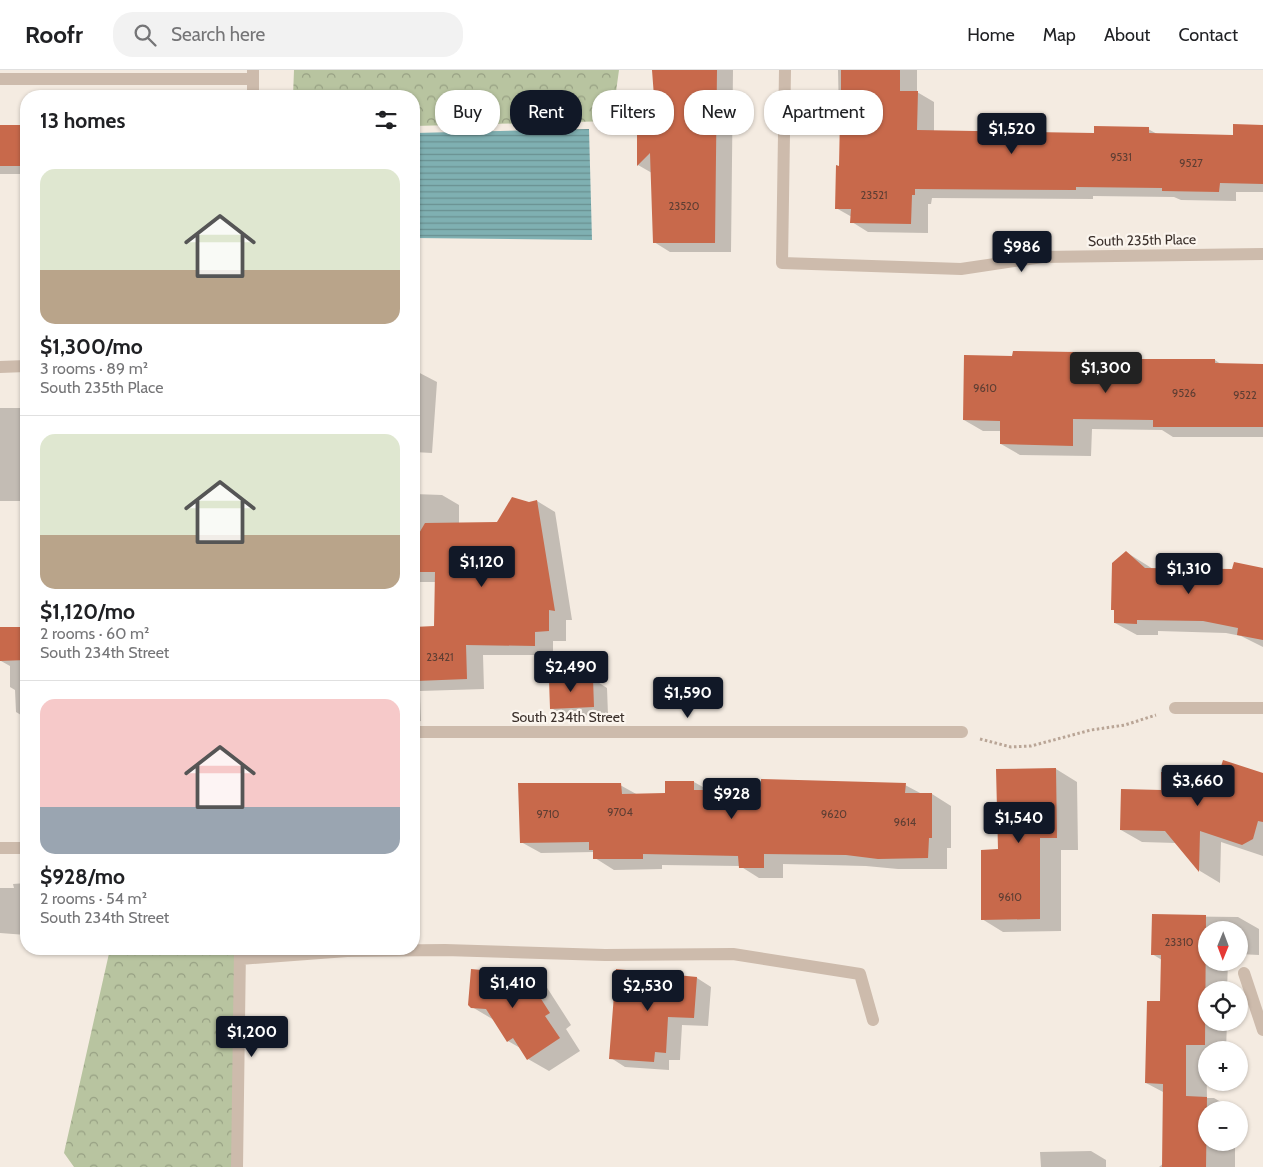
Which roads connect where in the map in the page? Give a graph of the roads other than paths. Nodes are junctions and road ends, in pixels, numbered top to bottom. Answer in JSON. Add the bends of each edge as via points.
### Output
{"nodes":[{"id":1,"x":785,"y":70,"type":"edge"},
{"id":2,"x":253,"y":75,"type":"edge"},
{"id":3,"x":0,"y":79,"type":"edge"},
{"id":4,"x":253,"y":90,"type":"edge"},
{"id":5,"x":1263,"y":254,"type":"edge"},
{"id":6,"x":20,"y":366,"type":"edge"},
{"id":7,"x":0,"y":367,"type":"edge"},
{"id":8,"x":1175,"y":708,"type":"road end"},
{"id":9,"x":1263,"y":708,"type":"edge"},
{"id":10,"x":420,"y":732,"type":"edge"},
{"id":11,"x":962,"y":732,"type":"road end"},
{"id":12,"x":0,"y":848,"type":"edge"},
{"id":13,"x":20,"y":848,"type":"edge"},
{"id":14,"x":420,"y":950,"type":"edge"},
{"id":15,"x":240,"y":955,"type":"edge"},
{"id":16,"x":1244,"y":973,"type":"dead end"},
{"id":17,"x":872,"y":1020,"type":"dead end"},
{"id":18,"x":1263,"y":1030,"type":"edge"},
{"id":19,"x":237,"y":1167,"type":"edge"}],
"edges":[{"from":1,"to":5,"type":"street","name":"South 235th Place","via":[[782,263],[961,269],[1042,256]]},
{"from":2,"to":3,"type":"street"},
{"from":2,"to":4,"type":"street"},
{"from":6,"to":7,"type":"street"},
{"from":8,"to":9,"type":"street"},
{"from":10,"to":11,"type":"street","name":"South 234th Street"},
{"from":12,"to":13,"type":"street"},
{"from":14,"to":17,"type":"street","via":[[605,955],[732,954],[860,974]]},
{"from":15,"to":19,"type":"street"},
{"from":16,"to":18,"type":"street"}]}
